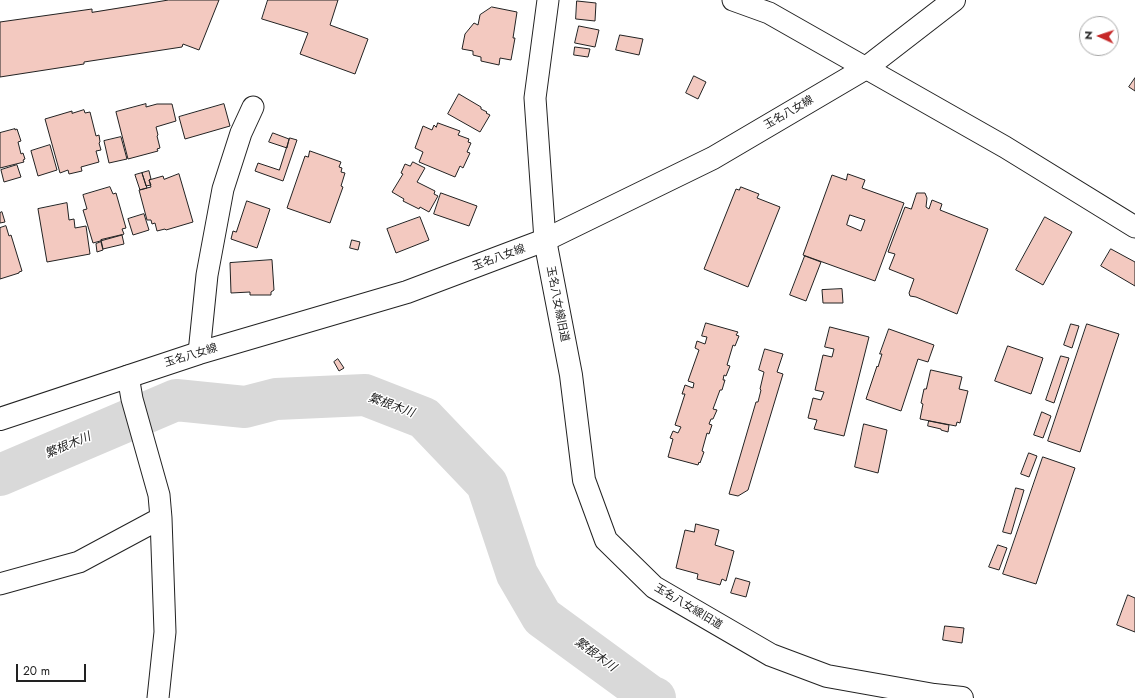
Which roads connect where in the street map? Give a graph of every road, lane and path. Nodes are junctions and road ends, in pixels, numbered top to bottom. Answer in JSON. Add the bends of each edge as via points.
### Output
{"nodes":[{"id":1,"x":548,"y":0,"type":"edge"},
{"id":2,"x":733,"y":0,"type":"edge"},
{"id":3,"x":954,"y":0,"type":"edge"},
{"id":4,"x":866,"y":68,"type":"junction"},
{"id":5,"x":253,"y":107,"type":"dead end"},
{"id":6,"x":1135,"y":227,"type":"edge"},
{"id":7,"x":545,"y":240,"type":"junction"},
{"id":8,"x":199,"y":353,"type":"junction"},
{"id":9,"x":128,"y":376,"type":"junction"},
{"id":10,"x":0,"y":419,"type":"edge"},
{"id":11,"x":161,"y":518,"type":"junction"},
{"id":12,"x":0,"y":584,"type":"edge"},
{"id":13,"x":158,"y":698,"type":"edge"},
{"id":14,"x":962,"y":698,"type":"edge"}],
"edges":[{"from":1,"to":7,"type":"street","via":[[535,98]]},
{"from":2,"to":4,"type":"street","via":[[769,13]]},
{"from":3,"to":4,"type":"main road","name":"玉名八女線"},
{"from":4,"to":6,"type":"street","via":[[1005,147]]},
{"from":4,"to":7,"type":"main road","name":"玉名八女線","via":[[713,158]]},
{"from":5,"to":8,"type":"street","via":[[241,133],[223,189],[207,275]]},
{"from":7,"to":8,"type":"main road","name":"玉名八女線","via":[[407,292]]},
{"from":7,"to":14,"type":"main road","name":"玉名八女線旧道","via":[[571,375],[584,480],[606,540],[654,587],[771,655],[827,676]]},
{"from":8,"to":9,"type":"main road","name":"玉名八女線"},
{"from":9,"to":10,"type":"main road","name":"玉名八女線"},
{"from":9,"to":11,"type":"street","via":[[158,496]]},
{"from":11,"to":12,"type":"street","via":[[78,562]]},
{"from":11,"to":13,"type":"street","via":[[165,632]]}]}
